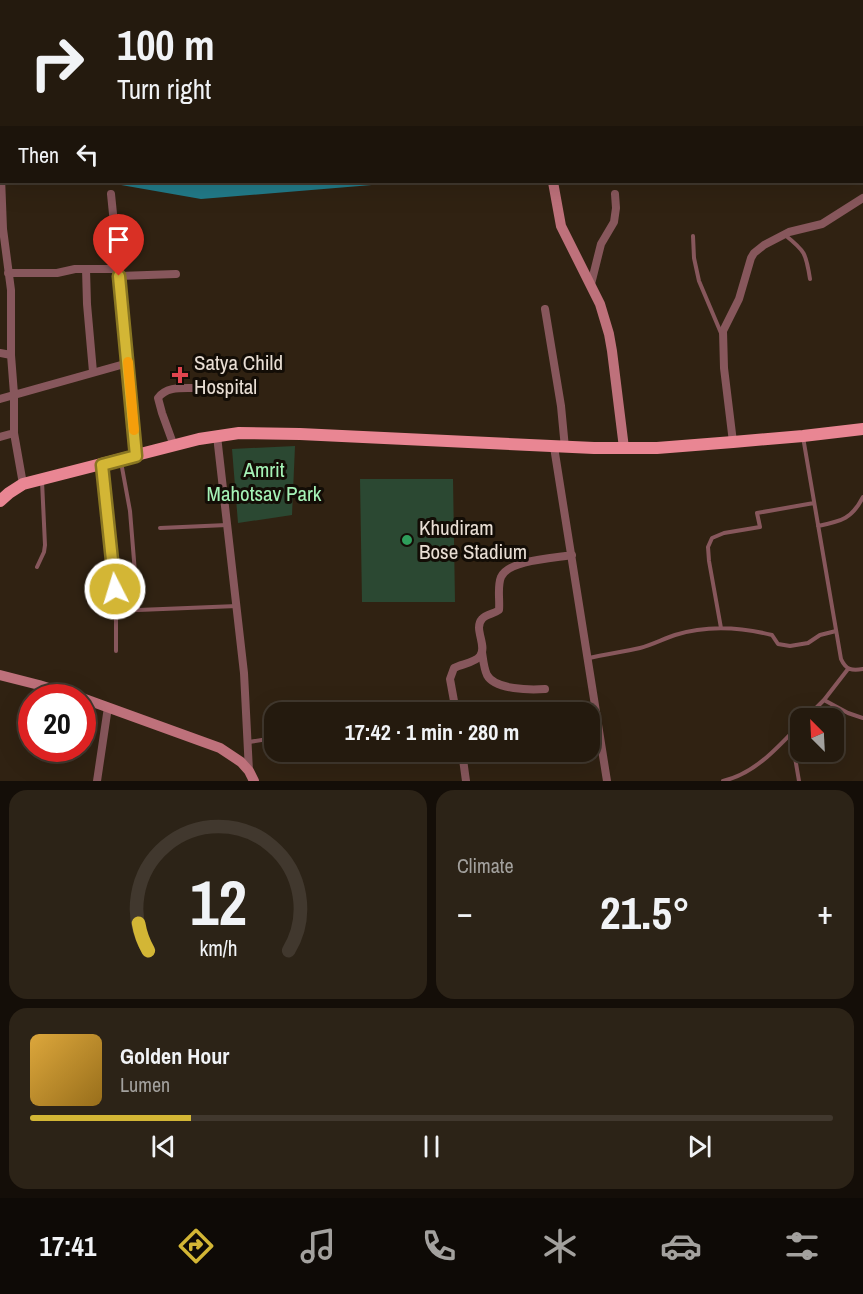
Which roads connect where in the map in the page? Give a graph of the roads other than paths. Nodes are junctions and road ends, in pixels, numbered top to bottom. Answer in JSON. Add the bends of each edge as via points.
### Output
{"nodes":[{"id":1,"x":1,"y":183,"type":"edge"},
{"id":2,"x":553,"y":183,"type":"edge"},
{"id":3,"x":111,"y":194,"type":"dead end"},
{"id":4,"x":615,"y":194,"type":"dead end"},
{"id":5,"x":863,"y":198,"type":"edge"},
{"id":6,"x":1,"y":229,"type":"edge"},
{"id":7,"x":784,"y":235,"type":"junction"},
{"id":8,"x":693,"y":236,"type":"dead end"},
{"id":9,"x":86,"y":269,"type":"junction"},
{"id":10,"x":118,"y":272,"type":"junction"},
{"id":11,"x":176,"y":274,"type":"dead end"},
{"id":12,"x":6,"y":275,"type":"edge"},
{"id":13,"x":810,"y":279,"type":"dead end"},
{"id":14,"x":591,"y":284,"type":"junction"},
{"id":15,"x":545,"y":309,"type":"dead end"},
{"id":16,"x":723,"y":336,"type":"junction"},
{"id":17,"x":0,"y":353,"type":"edge"},
{"id":18,"x":11,"y":355,"type":"junction"},
{"id":19,"x":128,"y":363,"type":"junction"},
{"id":20,"x":93,"y":372,"type":"junction"},
{"id":21,"x":192,"y":388,"type":"dead end"},
{"id":22,"x":14,"y":394,"type":"junction"},
{"id":23,"x":0,"y":399,"type":"edge"},
{"id":24,"x":863,"y":429,"type":"edge"},
{"id":25,"x":14,"y":434,"type":"junction"},
{"id":26,"x":217,"y":436,"type":"junction"},
{"id":27,"x":803,"y":436,"type":"junction"},
{"id":28,"x":0,"y":437,"type":"edge"},
{"id":29,"x":733,"y":442,"type":"junction"},
{"id":30,"x":174,"y":446,"type":"junction"},
{"id":31,"x":560,"y":448,"type":"junction"},
{"id":32,"x":624,"y":448,"type":"junction"},
{"id":33,"x":136,"y":456,"type":"junction"},
{"id":34,"x":121,"y":460,"type":"junction"},
{"id":35,"x":102,"y":465,"type":"junction"},
{"id":36,"x":42,"y":480,"type":"junction"},
{"id":37,"x":23,"y":484,"type":"junction"},
{"id":38,"x":0,"y":493,"type":"edge"},
{"id":39,"x":863,"y":497,"type":"edge"},
{"id":40,"x":0,"y":501,"type":"edge"},
{"id":41,"x":814,"y":503,"type":"junction"},
{"id":42,"x":227,"y":525,"type":"junction"},
{"id":43,"x":818,"y":526,"type":"junction"},
{"id":44,"x":160,"y":528,"type":"dead end"},
{"id":45,"x":572,"y":555,"type":"junction"},
{"id":46,"x":37,"y":567,"type":"dead end"},
{"id":47,"x":237,"y":606,"type":"junction"},
{"id":48,"x":117,"y":609,"type":"junction"},
{"id":49,"x":138,"y":610,"type":"junction"},
{"id":50,"x":721,"y":628,"type":"junction"},
{"id":51,"x":836,"y":632,"type":"junction"},
{"id":52,"x":116,"y":651,"type":"dead end"},
{"id":53,"x":482,"y":652,"type":"junction"},
{"id":54,"x":588,"y":658,"type":"junction"},
{"id":55,"x":848,"y":669,"type":"junction"},
{"id":56,"x":863,"y":669,"type":"edge"},
{"id":57,"x":0,"y":675,"type":"edge"},
{"id":58,"x":35,"y":684,"type":"edge"},
{"id":59,"x":545,"y":689,"type":"dead end"},
{"id":60,"x":824,"y":700,"type":"junction"},
{"id":61,"x":454,"y":702,"type":"edge"},
{"id":62,"x":96,"y":703,"type":"edge"},
{"id":63,"x":108,"y":707,"type":"junction"},
{"id":64,"x":816,"y":708,"type":"edge"},
{"id":65,"x":863,"y":718,"type":"edge"},
{"id":66,"x":790,"y":735,"type":"edge"},
{"id":67,"x":264,"y":740,"type":"edge"},
{"id":68,"x":248,"y":742,"type":"junction"},
{"id":69,"x":463,"y":762,"type":"edge"},
{"id":70,"x":796,"y":762,"type":"edge"},
{"id":71,"x":252,"y":776,"type":"edge"},
{"id":72,"x":97,"y":781,"type":"edge"},
{"id":73,"x":466,"y":781,"type":"edge"},
{"id":74,"x":608,"y":781,"type":"edge"},
{"id":75,"x":723,"y":781,"type":"edge"},
{"id":76,"x":799,"y":781,"type":"edge"}],
"edges":[{"from":1,"to":6,"type":"street"},
{"from":2,"to":14,"type":"main road","via":[[561,226]]},
{"from":3,"to":10,"type":"street"},
{"from":4,"to":14,"type":"street","via":[[614,222],[601,244]]},
{"from":5,"to":7,"type":"street","via":[[822,224]]},
{"from":6,"to":12,"type":"street"},
{"from":7,"to":13,"type":"lane","via":[[807,258]]},
{"from":7,"to":16,"type":"street","via":[[754,253]]},
{"from":8,"to":16,"type":"lane","via":[[699,281]]},
{"from":9,"to":10,"type":"street"},
{"from":9,"to":12,"type":"street"},
{"from":9,"to":20,"type":"street"},
{"from":10,"to":11,"type":"street"},
{"from":10,"to":19,"type":"street"},
{"from":12,"to":18,"type":"street","via":[[11,290]]},
{"from":14,"to":32,"type":"main road","via":[[609,334]]},
{"from":15,"to":31,"type":"street","via":[[561,406]]},
{"from":16,"to":29,"type":"street"},
{"from":17,"to":18,"type":"street"},
{"from":18,"to":22,"type":"street"},
{"from":19,"to":20,"type":"street"},
{"from":19,"to":33,"type":"street"},
{"from":20,"to":22,"type":"street"},
{"from":21,"to":30,"type":"street","via":[[168,390],[159,398]]},
{"from":22,"to":23,"type":"street"},
{"from":22,"to":25,"type":"street"},
{"from":24,"to":27,"type":"main road"},
{"from":25,"to":28,"type":"street"},
{"from":25,"to":37,"type":"street"},
{"from":26,"to":30,"type":"main road"},
{"from":26,"to":31,"type":"main road","via":[[300,434]]},
{"from":26,"to":42,"type":"street"},
{"from":27,"to":29,"type":"main road"},
{"from":27,"to":41,"type":"lane"},
{"from":29,"to":32,"type":"main road"},
{"from":30,"to":33,"type":"main road"},
{"from":31,"to":32,"type":"main road"},
{"from":31,"to":45,"type":"street"},
{"from":33,"to":34,"type":"main road"},
{"from":34,"to":35,"type":"main road"},
{"from":34,"to":49,"type":"lane","via":[[130,511]]},
{"from":35,"to":36,"type":"main road"},
{"from":35,"to":48,"type":"lane"},
{"from":36,"to":37,"type":"main road"},
{"from":36,"to":46,"type":"lane","via":[[45,545]]},
{"from":37,"to":38,"type":"main road"},
{"from":37,"to":40,"type":"main road"},
{"from":39,"to":43,"type":"lane","via":[[847,518]]},
{"from":41,"to":43,"type":"lane"},
{"from":41,"to":50,"type":"lane","via":[[757,513],[760,527],[712,538],[709,561]]},
{"from":42,"to":44,"type":"lane"},
{"from":42,"to":47,"type":"street"},
{"from":43,"to":51,"type":"lane"},
{"from":45,"to":53,"type":"street","via":[[519,564],[503,573],[499,610],[481,621]]},
{"from":45,"to":54,"type":"street"},
{"from":47,"to":49,"type":"lane"},
{"from":47,"to":68,"type":"street"},
{"from":48,"to":49,"type":"lane"},
{"from":48,"to":52,"type":"lane"},
{"from":50,"to":51,"type":"lane","via":[[772,635],[778,644],[790,646]]},
{"from":50,"to":54,"type":"lane","via":[[696,630]]},
{"from":51,"to":55,"type":"lane"},
{"from":53,"to":59,"type":"street","via":[[491,680],[519,689]]},
{"from":53,"to":61,"type":"street","via":[[476,659],[454,668],[450,679]]},
{"from":54,"to":74,"type":"street"},
{"from":55,"to":56,"type":"lane"},
{"from":55,"to":60,"type":"lane"},
{"from":57,"to":58,"type":"main road"},
{"from":60,"to":64,"type":"lane"},
{"from":60,"to":65,"type":"lane"},
{"from":62,"to":63,"type":"main road"},
{"from":63,"to":71,"type":"main road","via":[[220,748],[241,762]]},
{"from":63,"to":72,"type":"street"},
{"from":66,"to":75,"type":"lane","via":[[748,772]]},
{"from":67,"to":68,"type":"lane"},
{"from":68,"to":71,"type":"street"},
{"from":69,"to":73,"type":"street"},
{"from":70,"to":76,"type":"lane"}]}
